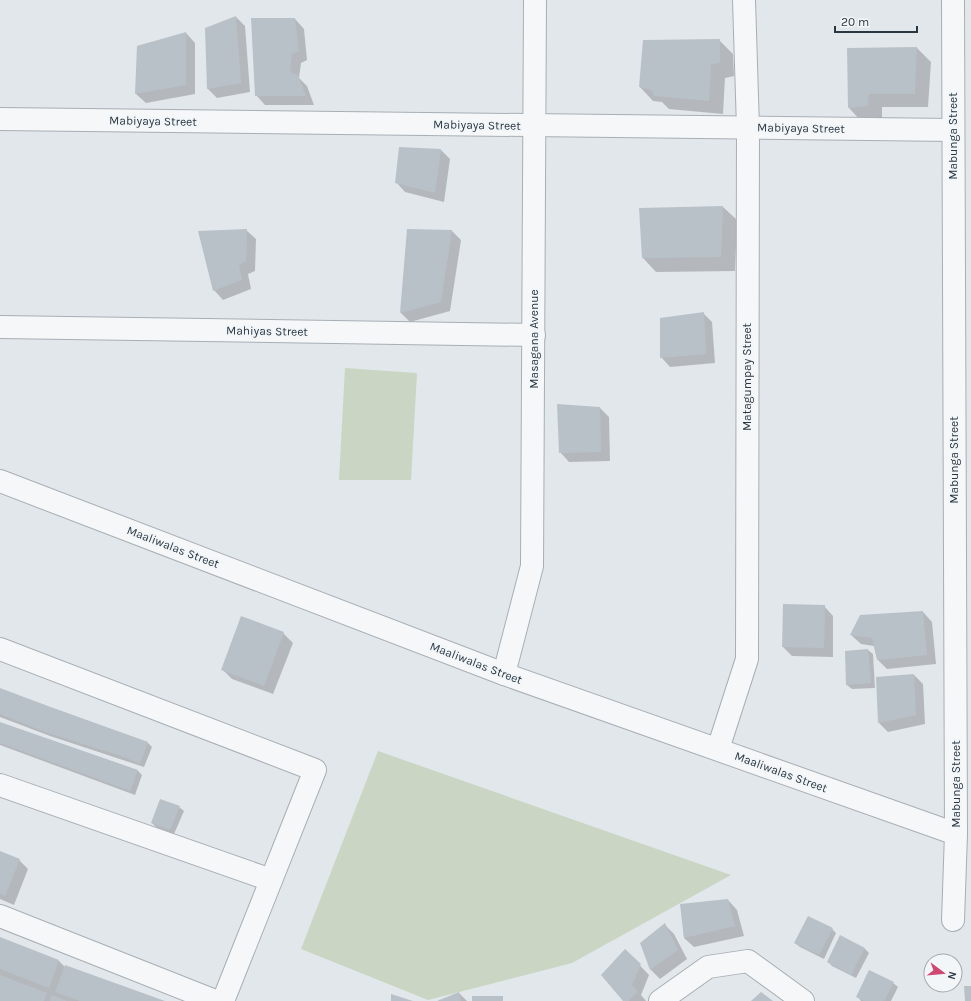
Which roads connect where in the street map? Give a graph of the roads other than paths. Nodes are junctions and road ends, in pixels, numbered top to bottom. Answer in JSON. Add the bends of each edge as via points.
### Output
{"nodes":[{"id":1,"x":535,"y":0,"type":"edge"},
{"id":2,"x":744,"y":0,"type":"edge"},
{"id":3,"x":953,"y":0,"type":"edge"},
{"id":4,"x":0,"y":119,"type":"edge"},
{"id":5,"x":534,"y":125,"type":"junction"},
{"id":6,"x":748,"y":128,"type":"junction"},
{"id":7,"x":953,"y":130,"type":"junction"},
{"id":8,"x":0,"y":327,"type":"edge"},
{"id":9,"x":534,"y":335,"type":"junction"},
{"id":10,"x":0,"y":481,"type":"edge"},
{"id":11,"x":0,"y":649,"type":"edge"},
{"id":12,"x":504,"y":674,"type":"junction"},
{"id":13,"x":718,"y":750,"type":"junction"},
{"id":14,"x":0,"y":785,"type":"edge"},
{"id":15,"x":956,"y":834,"type":"junction"},
{"id":16,"x":271,"y":880,"type":"junction"},
{"id":17,"x":0,"y":916,"type":"edge"},
{"id":18,"x":953,"y":920,"type":"dead end"},
{"id":19,"x":215,"y":1001,"type":"edge"},
{"id":20,"x":223,"y":1001,"type":"edge"},
{"id":21,"x":660,"y":1001,"type":"edge"},
{"id":22,"x":803,"y":1001,"type":"edge"}],
"edges":[{"from":1,"to":5,"type":"street","name":"Masagana Avenue"},
{"from":2,"to":6,"type":"street","name":"Matagumpay Street"},
{"from":3,"to":7,"type":"street","name":"Mabunga Street"},
{"from":4,"to":5,"type":"street","name":"Mabiyaya Street"},
{"from":5,"to":6,"type":"street","name":"Mabiyaya Street"},
{"from":5,"to":9,"type":"street","name":"Masagana Avenue"},
{"from":6,"to":7,"type":"street","name":"Mabiyaya Street"},
{"from":6,"to":13,"type":"street","name":"Matagumpay Street","via":[[747,659]]},
{"from":7,"to":15,"type":"street","name":"Mabunga Street"},
{"from":8,"to":9,"type":"street","name":"Mahiyas Street"},
{"from":9,"to":12,"type":"street","name":"Masagana Avenue","via":[[532,566]]},
{"from":10,"to":12,"type":"street","name":"Maaliwalas Street"},
{"from":11,"to":16,"type":"street","via":[[315,770]]},
{"from":12,"to":13,"type":"street","name":"Maaliwalas Street"},
{"from":13,"to":15,"type":"street","name":"Maaliwalas Street"},
{"from":14,"to":16,"type":"street"},
{"from":15,"to":18,"type":"street","name":"Mabunga Street"},
{"from":16,"to":20,"type":"street"},
{"from":17,"to":19,"type":"street"},
{"from":21,"to":22,"type":"street","via":[[708,967],[748,961]]}]}
